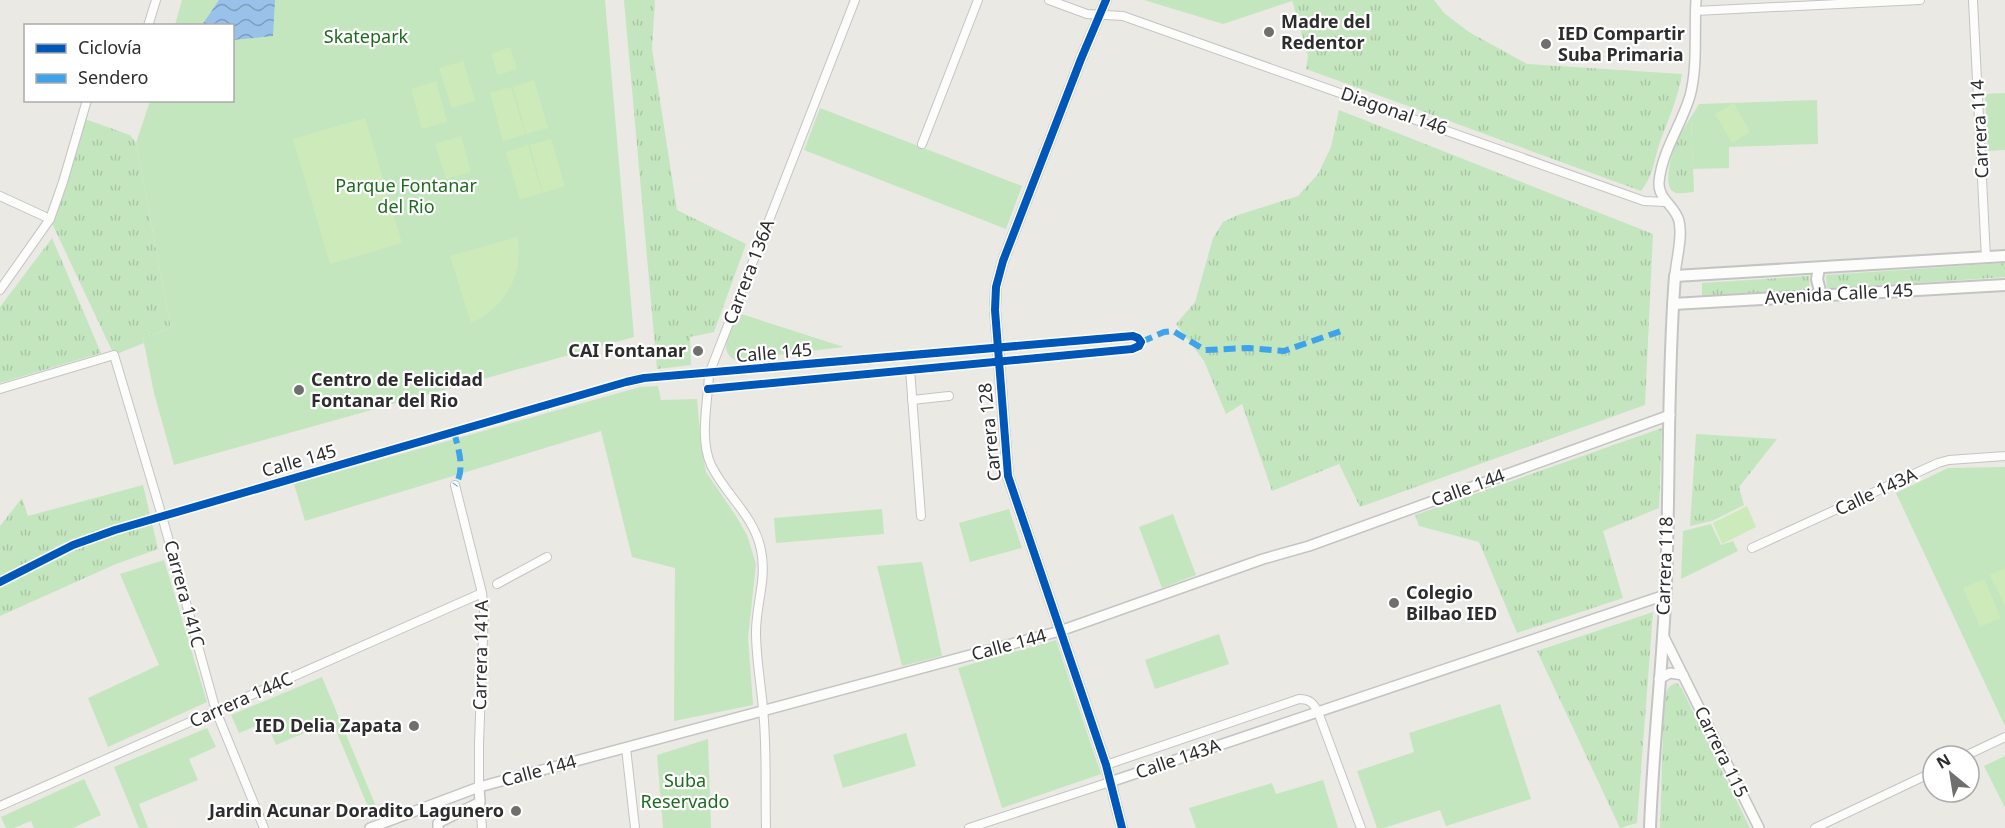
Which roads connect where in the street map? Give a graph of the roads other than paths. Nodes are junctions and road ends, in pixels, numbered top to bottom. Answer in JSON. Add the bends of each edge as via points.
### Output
{"nodes":[{"id":1,"x":156,"y":0,"type":"edge"},
{"id":2,"x":855,"y":0,"type":"edge"},
{"id":3,"x":978,"y":0,"type":"edge"},
{"id":4,"x":1049,"y":0,"type":"edge"},
{"id":5,"x":1696,"y":0,"type":"edge"},
{"id":6,"x":1920,"y":0,"type":"edge"},
{"id":7,"x":1973,"y":0,"type":"edge"},
{"id":8,"x":1105,"y":1,"type":"edge"},
{"id":9,"x":1695,"y":11,"type":"junction"},
{"id":10,"x":1100,"y":15,"type":"junction"},
{"id":11,"x":1123,"y":16,"type":"junction"},
{"id":12,"x":149,"y":24,"type":"edge"},
{"id":13,"x":86,"y":102,"type":"edge"},
{"id":14,"x":922,"y":144,"type":"dead end"},
{"id":15,"x":0,"y":196,"type":"edge"},
{"id":16,"x":1665,"y":202,"type":"junction"},
{"id":17,"x":50,"y":219,"type":"junction"},
{"id":18,"x":2005,"y":256,"type":"edge"},
{"id":19,"x":1986,"y":258,"type":"junction"},
{"id":20,"x":1819,"y":268,"type":"junction"},
{"id":21,"x":1675,"y":276,"type":"junction"},
{"id":22,"x":2005,"y":285,"type":"edge"},
{"id":23,"x":0,"y":290,"type":"edge"},
{"id":24,"x":1821,"y":296,"type":"junction"},
{"id":25,"x":1673,"y":304,"type":"junction"},
{"id":26,"x":997,"y":347,"type":"junction"},
{"id":27,"x":998,"y":361,"type":"junction"},
{"id":28,"x":910,"y":369,"type":"junction"},
{"id":29,"x":709,"y":374,"type":"junction"},
{"id":30,"x":0,"y":389,"type":"edge"},
{"id":31,"x":708,"y":389,"type":"junction"},
{"id":32,"x":949,"y":396,"type":"dead end"},
{"id":33,"x":912,"y":400,"type":"junction"},
{"id":34,"x":1670,"y":415,"type":"junction"},
{"id":35,"x":2005,"y":456,"type":"edge"},
{"id":36,"x":455,"y":485,"type":"dead end"},
{"id":37,"x":162,"y":516,"type":"junction"},
{"id":38,"x":921,"y":516,"type":"dead end"},
{"id":39,"x":1752,"y":548,"type":"dead end"},
{"id":40,"x":547,"y":557,"type":"dead end"},
{"id":41,"x":0,"y":582,"type":"edge"},
{"id":42,"x":497,"y":584,"type":"dead end"},
{"id":43,"x":482,"y":593,"type":"junction"},
{"id":44,"x":1665,"y":596,"type":"junction"},
{"id":45,"x":1060,"y":631,"type":"junction"},
{"id":46,"x":1662,"y":633,"type":"junction"},
{"id":47,"x":1683,"y":675,"type":"junction"},
{"id":48,"x":1659,"y":679,"type":"junction"},
{"id":49,"x":216,"y":711,"type":"junction"},
{"id":50,"x":764,"y":711,"type":"junction"},
{"id":51,"x":1318,"y":712,"type":"junction"},
{"id":52,"x":2005,"y":737,"type":"edge"},
{"id":53,"x":626,"y":748,"type":"junction"},
{"id":54,"x":1981,"y":748,"type":"edge"},
{"id":55,"x":1106,"y":765,"type":"junction"},
{"id":56,"x":1921,"y":778,"type":"edge"},
{"id":57,"x":1110,"y":782,"type":"junction"},
{"id":58,"x":479,"y":787,"type":"junction"},
{"id":59,"x":480,"y":802,"type":"junction"},
{"id":60,"x":0,"y":806,"type":"edge"},
{"id":61,"x":438,"y":826,"type":"edge"},
{"id":62,"x":264,"y":828,"type":"edge"},
{"id":63,"x":370,"y":828,"type":"edge"},
{"id":64,"x":482,"y":828,"type":"edge"},
{"id":65,"x":635,"y":828,"type":"edge"},
{"id":66,"x":766,"y":828,"type":"edge"},
{"id":67,"x":969,"y":828,"type":"edge"},
{"id":68,"x":1122,"y":828,"type":"edge"},
{"id":69,"x":1361,"y":828,"type":"edge"},
{"id":70,"x":1650,"y":828,"type":"edge"},
{"id":71,"x":1759,"y":828,"type":"edge"},
{"id":72,"x":1815,"y":828,"type":"edge"}],
"edges":[{"from":1,"to":12,"type":"street"},
{"from":2,"to":29,"type":"street","name":"Carrera 136A"},
{"from":3,"to":14,"type":"street"},
{"from":4,"to":10,"type":"street","name":"Diagonal 146"},
{"from":5,"to":9,"type":"street"},
{"from":6,"to":9,"type":"street"},
{"from":7,"to":19,"type":"street","name":"Carrera 114"},
{"from":8,"to":10,"type":"street","name":"Carrera 128"},
{"from":8,"to":11,"type":"street","name":"Diagonal 146"},
{"from":9,"to":16,"type":"street","via":[[1693,85],[1660,174],[1659,186]]},
{"from":10,"to":11,"type":"street","name":"Diagonal 146"},
{"from":10,"to":26,"type":"street","name":"Carrera 128","via":[[998,277],[994,298]]},
{"from":11,"to":16,"type":"street","name":"Diagonal 146","via":[[1644,201]]},
{"from":13,"to":17,"type":"street"},
{"from":15,"to":17,"type":"street"},
{"from":16,"to":21,"type":"street","via":[[1679,222]]},
{"from":17,"to":23,"type":"street"},
{"from":18,"to":19,"type":"main road","name":"Avenida Calle 145"},
{"from":19,"to":20,"type":"main road","name":"Avenida Calle 145"},
{"from":20,"to":21,"type":"main road","name":"Avenida Calle 145"},
{"from":20,"to":24,"type":"main road"},
{"from":21,"to":25,"type":"main road"},
{"from":22,"to":24,"type":"main road","name":"Avenida Calle 145"},
{"from":24,"to":25,"type":"main road","name":"Avenida Calle 145"},
{"from":25,"to":34,"type":"main road","name":"Carrera 118"},
{"from":26,"to":27,"type":"street","name":"Carrera 128"},
{"from":26,"to":27,"type":"street","name":"Calle 145","via":[[1133,336],[1141,342],[1132,349]]},
{"from":26,"to":29,"type":"street","name":"Calle 145"},
{"from":27,"to":28,"type":"street","name":"Calle 145"},
{"from":27,"to":45,"type":"street","name":"Carrera 128","via":[[1008,476]]},
{"from":28,"to":31,"type":"street","name":"Calle 145"},
{"from":28,"to":33,"type":"street"},
{"from":29,"to":31,"type":"street","name":"Carrera 136A"},
{"from":29,"to":37,"type":"street","name":"Calle 145","via":[[644,378],[608,387]]},
{"from":30,"to":37,"type":"street","name":"Carrera 141C","via":[[114,355]]},
{"from":31,"to":50,"type":"street","name":"Carrera 136A","via":[[705,429],[709,458],[752,523],[761,550],[764,576],[756,632]]},
{"from":32,"to":33,"type":"street"},
{"from":33,"to":38,"type":"street"},
{"from":34,"to":44,"type":"main road","name":"Carrera 118"},
{"from":34,"to":45,"type":"street","name":"Calle 144"},
{"from":35,"to":39,"type":"street","name":"Calle 143A","via":[[1938,463]]},
{"from":36,"to":43,"type":"street","name":"Carrera 141A"},
{"from":37,"to":41,"type":"street","name":"Calle 145","via":[[73,545]]},
{"from":37,"to":49,"type":"street","name":"Carrera 141C"},
{"from":40,"to":42,"type":"street"},
{"from":43,"to":49,"type":"street","name":"Carrera 144C"},
{"from":43,"to":58,"type":"street","name":"Carrera 141A"},
{"from":44,"to":46,"type":"main road","name":"Carrera 118"},
{"from":44,"to":51,"type":"street","name":"Calle 143A"},
{"from":45,"to":50,"type":"street","name":"Calle 144"},
{"from":45,"to":55,"type":"street","name":"Carrera 128"},
{"from":46,"to":47,"type":"street","name":"Carrera 115"},
{"from":46,"to":48,"type":"main road","name":"Carrera 118"},
{"from":47,"to":48,"type":"street","via":[[1670,673]]},
{"from":47,"to":71,"type":"street","name":"Carrera 115"},
{"from":48,"to":70,"type":"main road","name":"Carrera 118"},
{"from":49,"to":60,"type":"street","name":"Carrera 144C"},
{"from":49,"to":62,"type":"street","name":"Carrera 141C"},
{"from":50,"to":53,"type":"street","name":"Calle 144"},
{"from":50,"to":66,"type":"street","name":"Carrera 136A"},
{"from":51,"to":55,"type":"street","name":"Calle 143A","via":[[1311,701],[1299,699]]},
{"from":51,"to":57,"type":"street","name":"Calle 143A"},
{"from":51,"to":69,"type":"street"},
{"from":52,"to":54,"type":"street"},
{"from":53,"to":58,"type":"street","name":"Calle 144"},
{"from":53,"to":65,"type":"street"},
{"from":55,"to":57,"type":"street","name":"Carrera 128"},
{"from":56,"to":72,"type":"street"},
{"from":57,"to":67,"type":"street","name":"Calle 143A"},
{"from":57,"to":68,"type":"street","name":"Carrera 128"},
{"from":58,"to":59,"type":"street","name":"Carrera 141A"},
{"from":58,"to":63,"type":"street","name":"Calle 144"},
{"from":59,"to":61,"type":"street"},
{"from":59,"to":64,"type":"street","name":"Carrera 141A"}]}
